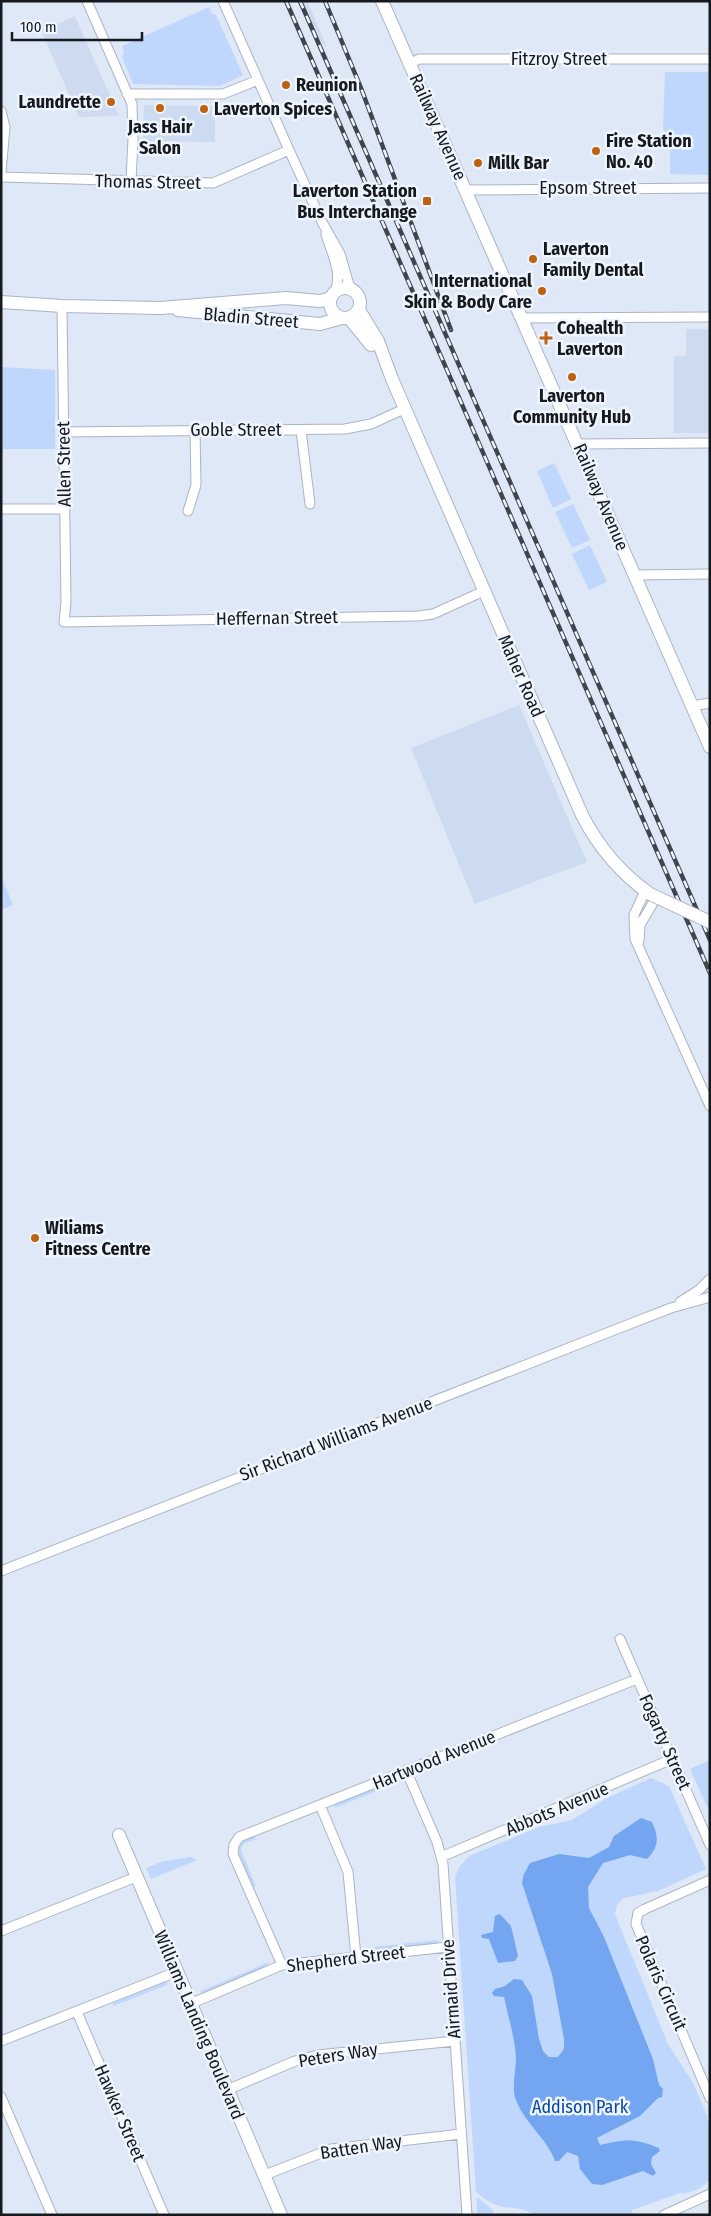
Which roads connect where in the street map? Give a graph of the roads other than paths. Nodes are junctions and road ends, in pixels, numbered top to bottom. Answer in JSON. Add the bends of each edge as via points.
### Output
{"nodes":[{"id":1,"x":223,"y":1,"type":"edge"},
{"id":2,"x":382,"y":1,"type":"edge"},
{"id":3,"x":89,"y":2,"type":"edge"},
{"id":4,"x":710,"y":59,"type":"edge"},
{"id":5,"x":409,"y":64,"type":"junction"},
{"id":6,"x":258,"y":80,"type":"junction"},
{"id":7,"x":128,"y":94,"type":"junction"},
{"id":8,"x":1,"y":111,"type":"edge"},
{"id":9,"x":289,"y":150,"type":"junction"},
{"id":10,"x":1,"y":172,"type":"edge"},
{"id":11,"x":1,"y":177,"type":"edge"},
{"id":12,"x":131,"y":181,"type":"junction"},
{"id":13,"x":710,"y":188,"type":"edge"},
{"id":14,"x":466,"y":190,"type":"junction"},
{"id":15,"x":322,"y":222,"type":"junction"},
{"id":16,"x":352,"y":290,"type":"junction"},
{"id":17,"x":333,"y":295,"type":"junction"},
{"id":18,"x":1,"y":302,"type":"edge"},
{"id":19,"x":62,"y":306,"type":"junction"},
{"id":20,"x":160,"y":308,"type":"junction"},
{"id":21,"x":350,"y":315,"type":"junction"},
{"id":22,"x":710,"y":317,"type":"edge"},
{"id":23,"x":522,"y":318,"type":"junction"},
{"id":24,"x":404,"y":409,"type":"junction"},
{"id":25,"x":195,"y":430,"type":"junction"},
{"id":26,"x":302,"y":430,"type":"junction"},
{"id":27,"x":63,"y":432,"type":"junction"},
{"id":28,"x":710,"y":443,"type":"edge"},
{"id":29,"x":578,"y":444,"type":"junction"},
{"id":30,"x":310,"y":504,"type":"dead end"},
{"id":31,"x":1,"y":509,"type":"edge"},
{"id":32,"x":64,"y":509,"type":"junction"},
{"id":33,"x":188,"y":511,"type":"dead end"},
{"id":34,"x":710,"y":574,"type":"edge"},
{"id":35,"x":635,"y":575,"type":"junction"},
{"id":36,"x":484,"y":591,"type":"junction"},
{"id":37,"x":64,"y":622,"type":"joint"},
{"id":38,"x":710,"y":703,"type":"edge"},
{"id":39,"x":692,"y":706,"type":"junction"},
{"id":40,"x":710,"y":747,"type":"edge"},
{"id":41,"x":651,"y":896,"type":"junction"},
{"id":42,"x":710,"y":922,"type":"edge"},
{"id":43,"x":643,"y":956,"type":"junction"},
{"id":44,"x":710,"y":1106,"type":"edge"},
{"id":45,"x":710,"y":1279,"type":"edge"},
{"id":46,"x":710,"y":1297,"type":"edge"},
{"id":47,"x":671,"y":1308,"type":"junction"},
{"id":48,"x":1,"y":1571,"type":"edge"},
{"id":49,"x":620,"y":1639,"type":"dead end"},
{"id":50,"x":637,"y":1680,"type":"junction"},
{"id":51,"x":672,"y":1759,"type":"junction"},
{"id":52,"x":406,"y":1770,"type":"junction"},
{"id":53,"x":320,"y":1805,"type":"junction"},
{"id":54,"x":119,"y":1835,"type":"dead end"},
{"id":55,"x":710,"y":1845,"type":"edge"},
{"id":56,"x":442,"y":1857,"type":"junction"},
{"id":57,"x":136,"y":1876,"type":"junction"},
{"id":58,"x":710,"y":1880,"type":"edge"},
{"id":59,"x":1,"y":1931,"type":"edge"},
{"id":60,"x":448,"y":1948,"type":"junction"},
{"id":61,"x":356,"y":1957,"type":"junction"},
{"id":62,"x":282,"y":1966,"type":"junction"},
{"id":63,"x":176,"y":1972,"type":"junction"},
{"id":64,"x":190,"y":2004,"type":"junction"},
{"id":65,"x":77,"y":2012,"type":"junction"},
{"id":66,"x":1,"y":2041,"type":"edge"},
{"id":67,"x":455,"y":2041,"type":"junction"},
{"id":68,"x":227,"y":2090,"type":"junction"},
{"id":69,"x":1,"y":2097,"type":"edge"},
{"id":70,"x":710,"y":2098,"type":"edge"},
{"id":71,"x":461,"y":2134,"type":"junction"},
{"id":72,"x":265,"y":2176,"type":"junction"},
{"id":73,"x":710,"y":2194,"type":"edge"},
{"id":74,"x":52,"y":2215,"type":"edge"},
{"id":75,"x":164,"y":2215,"type":"edge"},
{"id":76,"x":281,"y":2215,"type":"edge"},
{"id":77,"x":467,"y":2215,"type":"edge"},
{"id":78,"x":664,"y":2215,"type":"edge"}],
"edges":[{"from":1,"to":6,"type":"street"},
{"from":2,"to":5,"type":"street","name":"Railway Avenue"},
{"from":3,"to":7,"type":"street"},
{"from":4,"to":5,"type":"street","name":"Fitzroy Street","via":[[419,59]]},
{"from":5,"to":14,"type":"street","name":"Railway Avenue"},
{"from":6,"to":7,"type":"street","via":[[223,94]]},
{"from":6,"to":9,"type":"street"},
{"from":7,"to":12,"type":"street","via":[[133,114]]},
{"from":8,"to":10,"type":"street","via":[[5,128]]},
{"from":9,"to":12,"type":"street","name":"Thomas Street","via":[[213,183]]},
{"from":9,"to":15,"type":"street"},
{"from":11,"to":12,"type":"street","name":"Thomas Street"},
{"from":13,"to":14,"type":"street","name":"Epsom Street"},
{"from":14,"to":23,"type":"street","name":"Railway Avenue"},
{"from":15,"to":16,"type":"street","via":[[340,254]]},
{"from":15,"to":17,"type":"street","via":[[337,270],[338,286]]},
{"from":16,"to":17,"type":"street","via":[[344,288]]},
{"from":16,"to":21,"type":"street","via":[[359,298]]},
{"from":17,"to":20,"type":"street","name":"Bladin Street","via":[[320,300],[286,298]]},
{"from":17,"to":21,"type":"street","via":[[330,303],[333,313]]},
{"from":18,"to":19,"type":"street","name":"Bladin Street"},
{"from":19,"to":20,"type":"street","name":"Bladin Street"},
{"from":19,"to":27,"type":"street","name":"Allen Street"},
{"from":20,"to":21,"type":"street","name":"Bladin Street","via":[[320,324]]},
{"from":21,"to":24,"type":"street","name":"Maher Road","via":[[378,341]]},
{"from":22,"to":23,"type":"street"},
{"from":23,"to":29,"type":"street","name":"Railway Avenue"},
{"from":24,"to":26,"type":"street","name":"Goble Street","via":[[371,424],[345,429]]},
{"from":24,"to":36,"type":"street","name":"Maher Road"},
{"from":25,"to":26,"type":"street","name":"Goble Street"},
{"from":25,"to":27,"type":"street","name":"Goble Street"},
{"from":25,"to":33,"type":"street","via":[[196,485]]},
{"from":26,"to":30,"type":"street"},
{"from":27,"to":32,"type":"street","name":"Allen Street"},
{"from":28,"to":29,"type":"street"},
{"from":29,"to":35,"type":"street","name":"Railway Avenue"},
{"from":31,"to":32,"type":"street"},
{"from":32,"to":37,"type":"street","name":"Allen Street"},
{"from":34,"to":35,"type":"street"},
{"from":35,"to":39,"type":"street","name":"Railway Avenue"},
{"from":36,"to":37,"type":"street","name":"Heffernan Street","via":[[433,614],[418,616]]},
{"from":36,"to":41,"type":"street","name":"Maher Road","via":[[589,829],[614,864]]},
{"from":38,"to":39,"type":"street"},
{"from":39,"to":40,"type":"street","name":"Railway Avenue"},
{"from":41,"to":42,"type":"street","name":"Maher Road","bridge":true},
{"from":41,"to":43,"type":"street","via":[[640,925],[639,942]]},
{"from":41,"to":43,"type":"street","via":[[635,911],[632,923]]},
{"from":43,"to":44,"type":"street"},
{"from":45,"to":47,"type":"street","name":"Sir Richard Williams Avenue"},
{"from":46,"to":47,"type":"street","name":"Sir Richard Williams Avenue"},
{"from":47,"to":48,"type":"street","name":"Sir Richard Williams Avenue"},
{"from":49,"to":50,"type":"street","name":"Fogarty Street"},
{"from":50,"to":51,"type":"street","name":"Fogarty Street"},
{"from":50,"to":52,"type":"street","name":"Hartwood Avenue"},
{"from":51,"to":55,"type":"street","name":"Fogarty Street"},
{"from":51,"to":56,"type":"street","name":"Abbots Avenue"},
{"from":52,"to":53,"type":"street","name":"Hartwood Avenue"},
{"from":52,"to":56,"type":"street","name":"Airmaid Drive"},
{"from":53,"to":61,"type":"street","via":[[348,1872]]},
{"from":53,"to":62,"type":"street","name":"Hartwood Avenue","via":[[244,1835],[234,1845],[233,1854]]},
{"from":54,"to":57,"type":"street","name":"Williams Landing Boulevard"},
{"from":56,"to":60,"type":"street","name":"Airmaid Drive"},
{"from":57,"to":59,"type":"street"},
{"from":57,"to":63,"type":"street","name":"Williams Landing Boulevard"},
{"from":58,"to":70,"type":"street","name":"Polaris Circuit","via":[[638,1913],[636,1924]]},
{"from":60,"to":61,"type":"street","name":"Shepherd Street"},
{"from":60,"to":67,"type":"street","name":"Airmaid Drive"},
{"from":61,"to":62,"type":"street","name":"Shepherd Street"},
{"from":62,"to":64,"type":"street","name":"Shepherd Street"},
{"from":63,"to":64,"type":"street","name":"Williams Landing Boulevard"},
{"from":63,"to":65,"type":"street"},
{"from":64,"to":68,"type":"street","name":"Williams Landing Boulevard"},
{"from":65,"to":66,"type":"street"},
{"from":65,"to":75,"type":"street","name":"Hawker Street"},
{"from":67,"to":68,"type":"street","name":"Peters Way","via":[[318,2055],[295,2061]]},
{"from":67,"to":71,"type":"street","name":"Airmaid Drive"},
{"from":68,"to":72,"type":"street","name":"Williams Landing Boulevard"},
{"from":69,"to":74,"type":"street"},
{"from":71,"to":72,"type":"street","name":"Batten Way","via":[[330,2149]]},
{"from":71,"to":77,"type":"street","name":"Airmaid Drive"},
{"from":72,"to":76,"type":"street","name":"Williams Landing Boulevard"},
{"from":73,"to":78,"type":"street"}]}
